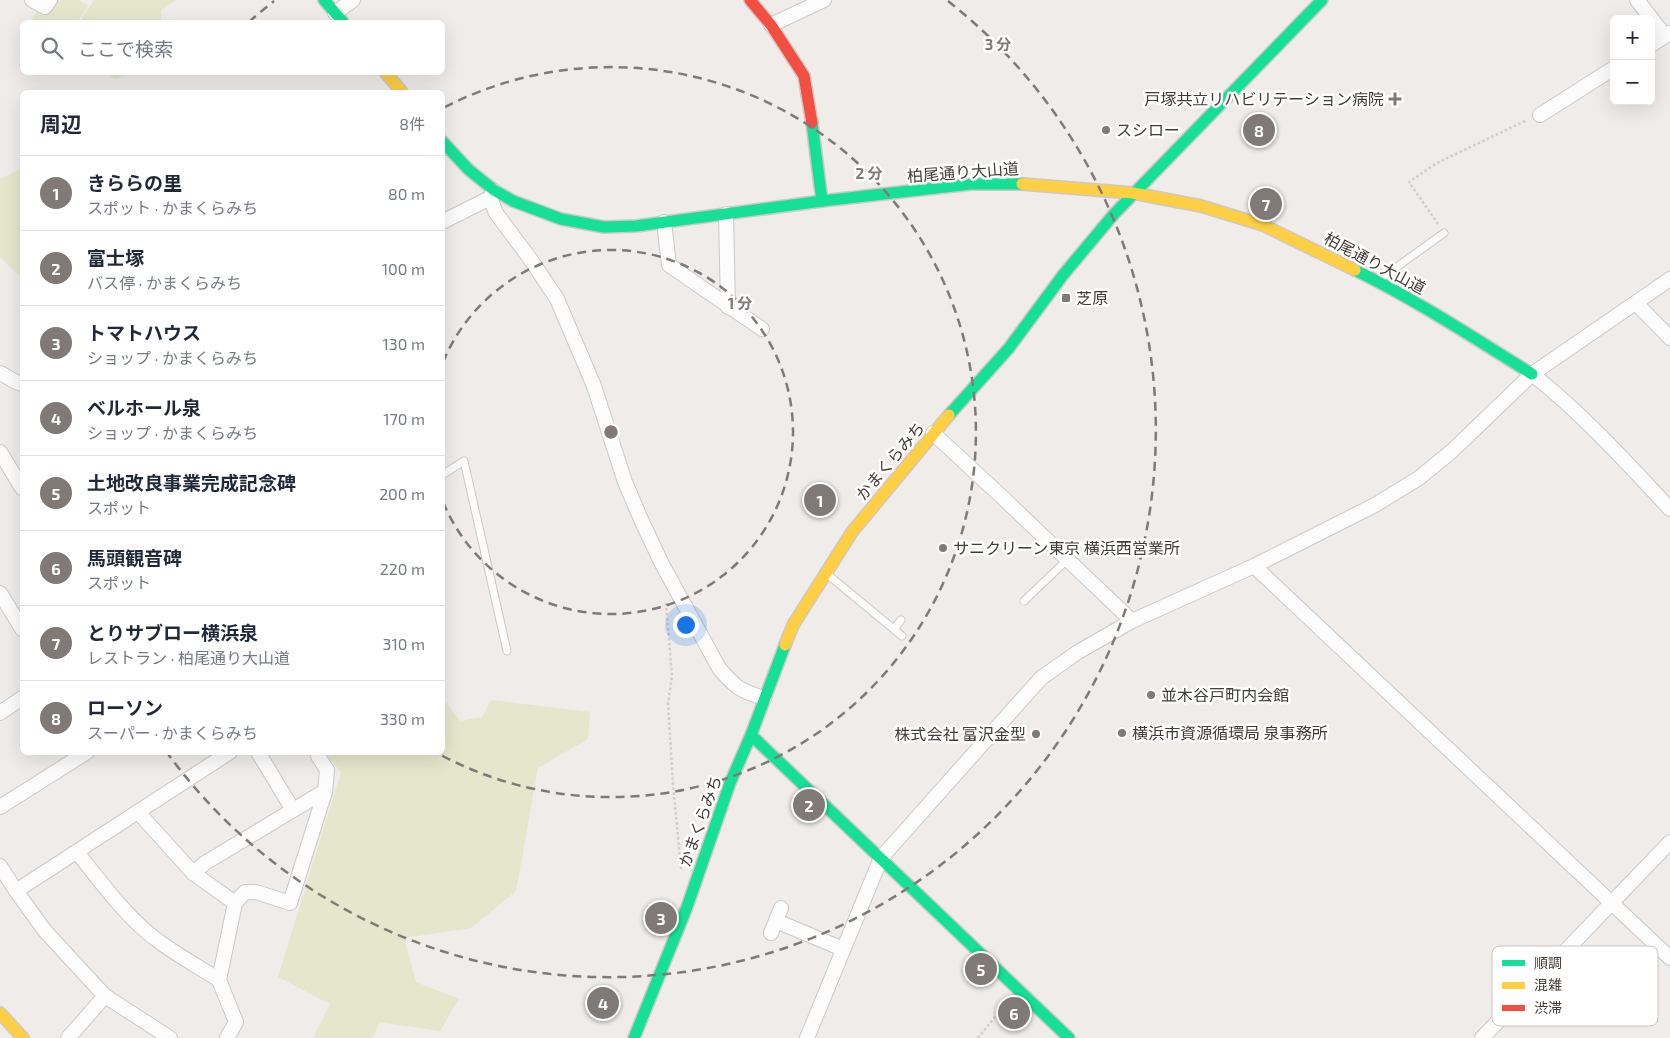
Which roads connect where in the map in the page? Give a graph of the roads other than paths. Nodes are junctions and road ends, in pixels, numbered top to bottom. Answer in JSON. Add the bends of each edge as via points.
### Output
{"nodes":[{"id":1,"x":32,"y":0,"type":"edge"},
{"id":2,"x":50,"y":0,"type":"edge"},
{"id":3,"x":324,"y":0,"type":"edge"},
{"id":4,"x":353,"y":0,"type":"edge"},
{"id":5,"x":750,"y":0,"type":"edge"},
{"id":6,"x":824,"y":0,"type":"edge"},
{"id":7,"x":1322,"y":0,"type":"edge"},
{"id":8,"x":1637,"y":0,"type":"edge"},
{"id":9,"x":339,"y":18,"type":"edge"},
{"id":10,"x":771,"y":25,"type":"junction"},
{"id":11,"x":1668,"y":34,"type":"edge"},
{"id":12,"x":1655,"y":42,"type":"edge"},
{"id":13,"x":1610,"y":71,"type":"edge"},
{"id":14,"x":388,"y":75,"type":"edge"},
{"id":15,"x":400,"y":90,"type":"edge"},
{"id":16,"x":1540,"y":115,"type":"road end"},
{"id":17,"x":445,"y":144,"type":"edge"},
{"id":18,"x":492,"y":194,"type":"junction"},
{"id":19,"x":1133,"y":194,"type":"junction"},
{"id":20,"x":822,"y":201,"type":"junction"},
{"id":21,"x":726,"y":214,"type":"junction"},
{"id":22,"x":445,"y":220,"type":"edge"},
{"id":23,"x":664,"y":222,"type":"junction"},
{"id":24,"x":1444,"y":233,"type":"road end"},
{"id":25,"x":1670,"y":279,"type":"edge"},
{"id":26,"x":1378,"y":281,"type":"junction"},
{"id":27,"x":1636,"y":303,"type":"junction"},
{"id":28,"x":728,"y":306,"type":"junction"},
{"id":29,"x":762,"y":329,"type":"dead end"},
{"id":30,"x":1670,"y":338,"type":"edge"},
{"id":31,"x":0,"y":373,"type":"edge"},
{"id":32,"x":1532,"y":374,"type":"junction"},
{"id":33,"x":20,"y":384,"type":"edge"},
{"id":34,"x":933,"y":433,"type":"junction"},
{"id":35,"x":0,"y":452,"type":"edge"},
{"id":36,"x":445,"y":473,"type":"edge"},
{"id":37,"x":20,"y":485,"type":"edge"},
{"id":38,"x":1668,"y":502,"type":"edge"},
{"id":39,"x":1068,"y":559,"type":"junction"},
{"id":40,"x":1254,"y":566,"type":"junction"},
{"id":41,"x":826,"y":573,"type":"junction"},
{"id":42,"x":0,"y":593,"type":"edge"},
{"id":43,"x":1024,"y":601,"type":"dead end"},
{"id":44,"x":901,"y":620,"type":"dead end"},
{"id":45,"x":1132,"y":621,"type":"junction"},
{"id":46,"x":20,"y":626,"type":"edge"},
{"id":47,"x":894,"y":629,"type":"junction"},
{"id":48,"x":902,"y":636,"type":"dead end"},
{"id":49,"x":507,"y":651,"type":"dead end"},
{"id":50,"x":764,"y":698,"type":"junction"},
{"id":51,"x":20,"y":699,"type":"edge"},
{"id":52,"x":0,"y":713,"type":"edge"},
{"id":53,"x":751,"y":735,"type":"junction"},
{"id":54,"x":82,"y":755,"type":"edge"},
{"id":55,"x":225,"y":755,"type":"edge"},
{"id":56,"x":260,"y":755,"type":"edge"},
{"id":57,"x":318,"y":755,"type":"edge"},
{"id":58,"x":325,"y":791,"type":"junction"},
{"id":59,"x":0,"y":807,"type":"edge"},
{"id":60,"x":293,"y":810,"type":"junction"},
{"id":61,"x":138,"y":812,"type":"junction"},
{"id":62,"x":1670,"y":842,"type":"edge"},
{"id":63,"x":77,"y":852,"type":"junction"},
{"id":64,"x":881,"y":858,"type":"junction"},
{"id":65,"x":0,"y":866,"type":"edge"},
{"id":66,"x":193,"y":873,"type":"junction"},
{"id":67,"x":16,"y":891,"type":"junction"},
{"id":68,"x":1612,"y":902,"type":"junction"},
{"id":69,"x":234,"y":903,"type":"junction"},
{"id":70,"x":776,"y":921,"type":"dead end"},
{"id":71,"x":1570,"y":946,"type":"edge"},
{"id":72,"x":1658,"y":946,"type":"edge"},
{"id":73,"x":1658,"y":946,"type":"edge"},
{"id":74,"x":843,"y":949,"type":"junction"},
{"id":75,"x":1670,"y":958,"type":"edge"},
{"id":76,"x":219,"y":980,"type":"junction"},
{"id":77,"x":105,"y":996,"type":"junction"},
{"id":78,"x":0,"y":1013,"type":"edge"},
{"id":79,"x":1493,"y":1026,"type":"edge"},
{"id":80,"x":23,"y":1038,"type":"edge"},
{"id":81,"x":68,"y":1038,"type":"edge"},
{"id":82,"x":170,"y":1038,"type":"edge"},
{"id":83,"x":227,"y":1038,"type":"edge"},
{"id":84,"x":634,"y":1038,"type":"edge"},
{"id":85,"x":807,"y":1038,"type":"edge"},
{"id":86,"x":1068,"y":1038,"type":"edge"},
{"id":87,"x":1482,"y":1038,"type":"edge"}],
"edges":[{"from":1,"to":2,"type":"street","via":[[46,7]]},
{"from":3,"to":9,"type":"street"},
{"from":4,"to":9,"type":"street"},
{"from":5,"to":10,"type":"street"},
{"from":6,"to":10,"type":"street"},
{"from":7,"to":19,"type":"street","name":"かまくらみち"},
{"from":8,"to":11,"type":"street"},
{"from":10,"to":20,"type":"street","via":[[804,76]]},
{"from":11,"to":12,"type":"street"},
{"from":13,"to":16,"type":"street"},
{"from":14,"to":15,"type":"street"},
{"from":17,"to":18,"type":"street","name":"柏尾通り大山道"},
{"from":18,"to":22,"type":"street"},
{"from":18,"to":23,"type":"street","name":"柏尾通り大山道","via":[[561,219],[604,226]]},
{"from":18,"to":50,"type":"street","via":[[496,213],[557,299],[594,386],[625,482],[662,564],[719,668],[744,692]]},
{"from":19,"to":20,"type":"street","name":"柏尾通り大山道","via":[[971,184]]},
{"from":19,"to":26,"type":"street","name":"柏尾通り大山道","via":[[1201,206],[1262,225]]},
{"from":19,"to":34,"type":"street","name":"かまくらみち","via":[[1064,275],[1009,348]]},
{"from":20,"to":21,"type":"street","name":"柏尾通り大山道"},
{"from":21,"to":23,"type":"street","name":"柏尾通り大山道"},
{"from":21,"to":28,"type":"street"},
{"from":23,"to":28,"type":"street","via":[[669,265]]},
{"from":24,"to":26,"type":"lane"},
{"from":25,"to":27,"type":"street"},
{"from":26,"to":32,"type":"street","name":"柏尾通り大山道"},
{"from":27,"to":30,"type":"street"},
{"from":27,"to":32,"type":"street"},
{"from":28,"to":29,"type":"street"},
{"from":31,"to":33,"type":"street"},
{"from":32,"to":38,"type":"street","via":[[1555,392]]},
{"from":32,"to":40,"type":"street","via":[[1419,478],[1375,505]]},
{"from":34,"to":39,"type":"street"},
{"from":34,"to":41,"type":"street","name":"かまくらみち","via":[[852,532]]},
{"from":35,"to":37,"type":"street"},
{"from":36,"to":49,"type":"lane","via":[[464,460]]},
{"from":39,"to":43,"type":"lane"},
{"from":39,"to":45,"type":"street"},
{"from":40,"to":45,"type":"street"},
{"from":40,"to":68,"type":"street"},
{"from":41,"to":47,"type":"lane"},
{"from":41,"to":50,"type":"street","name":"かまくらみち","via":[[794,625]]},
{"from":42,"to":46,"type":"street"},
{"from":44,"to":47,"type":"lane"},
{"from":45,"to":64,"type":"street","via":[[1041,678]]},
{"from":47,"to":48,"type":"lane"},
{"from":50,"to":53,"type":"street","name":"かまくらみち"},
{"from":51,"to":52,"type":"street"},
{"from":53,"to":64,"type":"street"},
{"from":53,"to":84,"type":"street","name":"かまくらみち"},
{"from":54,"to":59,"type":"street"},
{"from":55,"to":61,"type":"street"},
{"from":56,"to":60,"type":"street"},
{"from":57,"to":58,"type":"street","via":[[327,770]]},
{"from":58,"to":60,"type":"street"},
{"from":58,"to":69,"type":"street","via":[[290,903],[256,892],[245,892]]},
{"from":60,"to":66,"type":"street"},
{"from":61,"to":63,"type":"street"},
{"from":61,"to":66,"type":"street"},
{"from":62,"to":68,"type":"street"},
{"from":63,"to":67,"type":"street"},
{"from":63,"to":76,"type":"street","via":[[156,940]]},
{"from":64,"to":74,"type":"street"},
{"from":64,"to":86,"type":"street"},
{"from":65,"to":67,"type":"street"},
{"from":66,"to":69,"type":"street"},
{"from":67,"to":77,"type":"street","via":[[46,931]]},
{"from":68,"to":71,"type":"street"},
{"from":68,"to":73,"type":"street"},
{"from":69,"to":76,"type":"street"},
{"from":70,"to":74,"type":"street"},
{"from":72,"to":75,"type":"street"},
{"from":74,"to":85,"type":"street"},
{"from":76,"to":83,"type":"street","via":[[236,1022]]},
{"from":77,"to":81,"type":"street"},
{"from":77,"to":82,"type":"street"},
{"from":78,"to":80,"type":"street"},
{"from":79,"to":87,"type":"street"}]}
